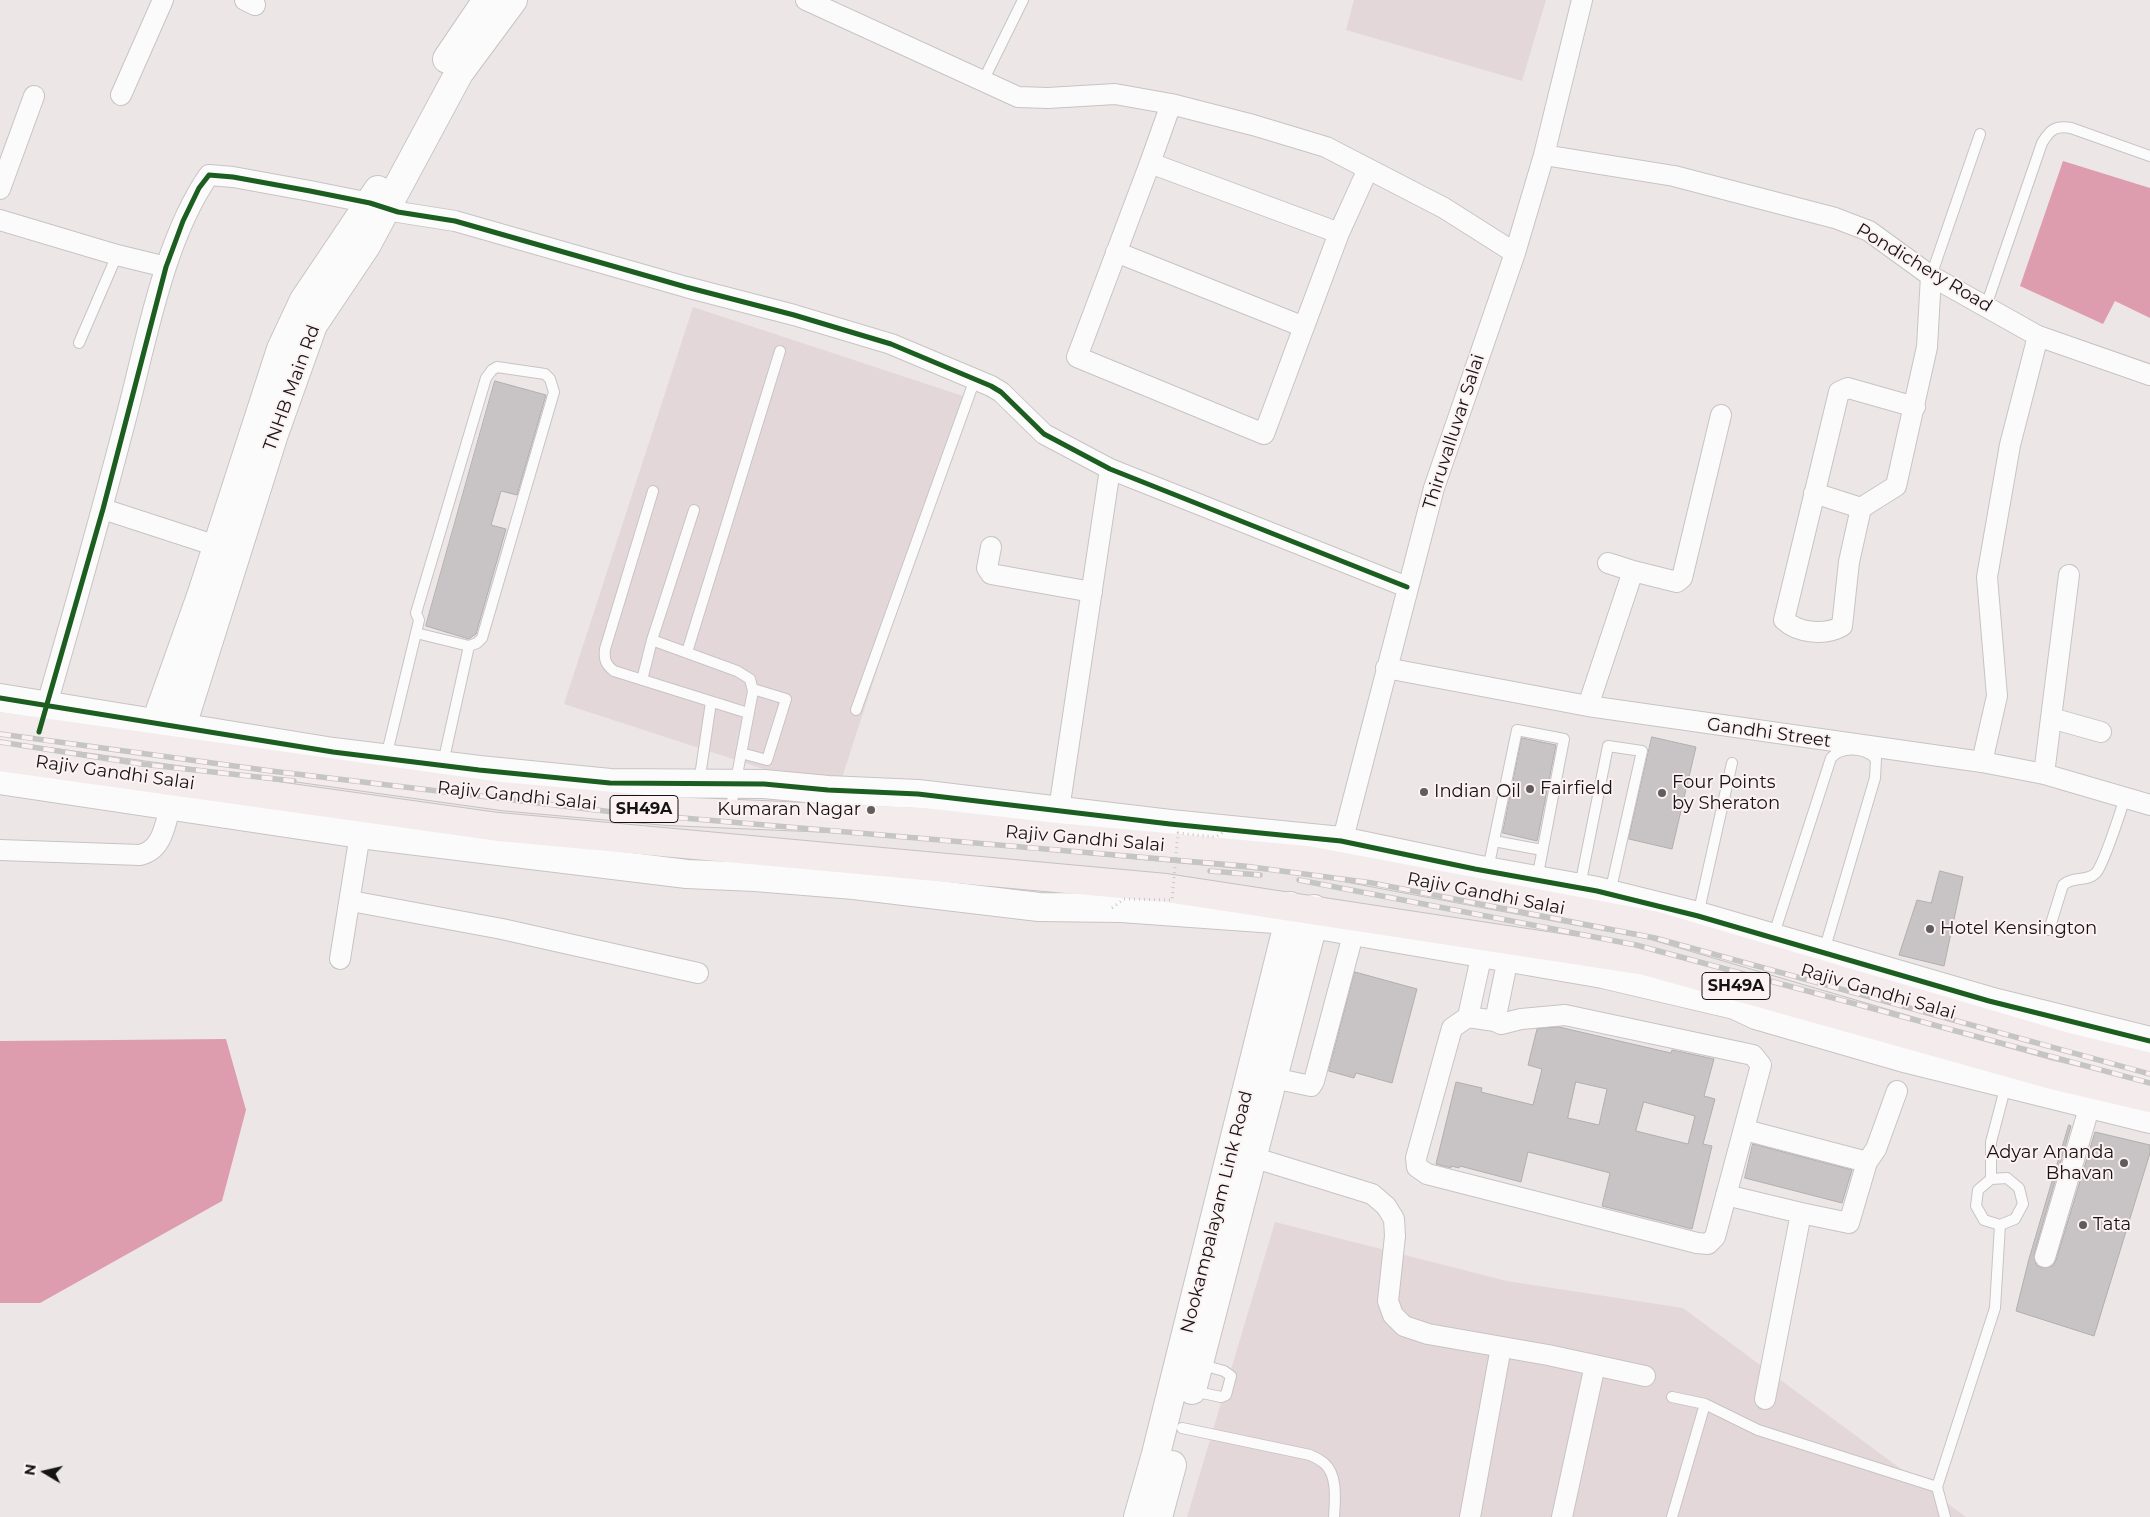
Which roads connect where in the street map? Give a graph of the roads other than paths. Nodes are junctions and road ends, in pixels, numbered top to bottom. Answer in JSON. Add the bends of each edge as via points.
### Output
{"nodes":[{"id":1,"x":163,"y":0,"type":"edge"},
{"id":2,"x":486,"y":0,"type":"edge"},
{"id":3,"x":512,"y":0,"type":"edge"},
{"id":4,"x":1024,"y":0,"type":"edge"},
{"id":5,"x":1582,"y":0,"type":"edge"},
{"id":6,"x":815,"y":2,"type":"edge"},
{"id":7,"x":983,"y":81,"type":"junction"},
{"id":8,"x":121,"y":95,"type":"dead end"},
{"id":9,"x":34,"y":96,"type":"dead end"},
{"id":10,"x":1171,"y":104,"type":"junction"},
{"id":11,"x":1980,"y":134,"type":"dead end"},
{"id":12,"x":1544,"y":155,"type":"junction"},
{"id":13,"x":2150,"y":156,"type":"edge"},
{"id":14,"x":1150,"y":163,"type":"junction"},
{"id":15,"x":1368,"y":169,"type":"junction"},
{"id":16,"x":0,"y":189,"type":"edge"},
{"id":17,"x":378,"y":206,"type":"junction"},
{"id":18,"x":0,"y":220,"type":"edge"},
{"id":19,"x":1339,"y":233,"type":"junction"},
{"id":20,"x":1116,"y":252,"type":"junction"},
{"id":21,"x":1515,"y":253,"type":"junction"},
{"id":22,"x":117,"y":256,"type":"junction"},
{"id":23,"x":166,"y":267,"type":"junction"},
{"id":24,"x":1931,"y":276,"type":"junction"},
{"id":25,"x":1986,"y":306,"type":"junction"},
{"id":26,"x":1304,"y":327,"type":"junction"},
{"id":27,"x":2038,"y":336,"type":"junction"},
{"id":28,"x":79,"y":343,"type":"dead end"},
{"id":29,"x":780,"y":351,"type":"dead end"},
{"id":30,"x":2150,"y":375,"type":"edge"},
{"id":31,"x":975,"y":378,"type":"junction"},
{"id":32,"x":1915,"y":407,"type":"junction"},
{"id":33,"x":1721,"y":415,"type":"dead end"},
{"id":34,"x":1110,"y":468,"type":"junction"},
{"id":35,"x":653,"y":491,"type":"dead end"},
{"id":36,"x":1814,"y":493,"type":"junction"},
{"id":37,"x":1861,"y":508,"type":"junction"},
{"id":38,"x":102,"y":509,"type":"junction"},
{"id":39,"x":694,"y":510,"type":"dead end"},
{"id":40,"x":991,"y":547,"type":"dead end"},
{"id":41,"x":227,"y":549,"type":"junction"},
{"id":42,"x":1608,"y":563,"type":"dead end"},
{"id":43,"x":1633,"y":571,"type":"junction"},
{"id":44,"x":2070,"y":576,"type":"dead end"},
{"id":45,"x":1408,"y":587,"type":"junction"},
{"id":46,"x":1092,"y":592,"type":"junction"},
{"id":47,"x":416,"y":633,"type":"junction"},
{"id":48,"x":652,"y":640,"type":"junction"},
{"id":49,"x":469,"y":646,"type":"junction"},
{"id":50,"x":687,"y":652,"type":"junction"},
{"id":51,"x":1386,"y":668,"type":"junction"},
{"id":52,"x":642,"y":680,"type":"junction"},
{"id":53,"x":752,"y":688,"type":"junction"},
{"id":54,"x":0,"y":698,"type":"edge"},
{"id":55,"x":711,"y":702,"type":"junction"},
{"id":56,"x":47,"y":705,"type":"junction"},
{"id":57,"x":1588,"y":706,"type":"junction"},
{"id":58,"x":856,"y":710,"type":"dead end"},
{"id":59,"x":748,"y":713,"type":"junction"},
{"id":60,"x":2051,"y":718,"type":"junction"},
{"id":61,"x":0,"y":726,"type":"edge"},
{"id":62,"x":168,"y":726,"type":"junction"},
{"id":63,"x":39,"y":732,"type":"junction"},
{"id":64,"x":2100,"y":732,"type":"dead end"},
{"id":65,"x":741,"y":753,"type":"junction"},
{"id":66,"x":0,"y":757,"type":"edge"},
{"id":67,"x":386,"y":758,"type":"junction"},
{"id":68,"x":1982,"y":762,"type":"junction"},
{"id":69,"x":1732,"y":763,"type":"dead end"},
{"id":70,"x":443,"y":764,"type":"junction"},
{"id":71,"x":2044,"y":774,"type":"junction"},
{"id":72,"x":0,"y":780,"type":"edge"},
{"id":73,"x":699,"y":784,"type":"junction"},
{"id":74,"x":735,"y":785,"type":"junction"},
{"id":75,"x":2125,"y":798,"type":"junction"},
{"id":76,"x":581,"y":803,"type":"junction"},
{"id":77,"x":171,"y":804,"type":"junction"},
{"id":78,"x":2150,"y":805,"type":"edge"},
{"id":79,"x":730,"y":814,"type":"junction"},
{"id":80,"x":1057,"y":824,"type":"junction"},
{"id":81,"x":360,"y":834,"type":"junction"},
{"id":82,"x":579,"y":834,"type":"junction"},
{"id":83,"x":1494,"y":841,"type":"junction"},
{"id":84,"x":0,"y":850,"type":"edge"},
{"id":85,"x":1542,"y":850,"type":"junction"},
{"id":86,"x":1339,"y":854,"type":"junction"},
{"id":87,"x":1488,"y":871,"type":"junction"},
{"id":88,"x":1537,"y":880,"type":"junction"},
{"id":89,"x":1580,"y":887,"type":"junction"},
{"id":90,"x":1610,"y":894,"type":"junction"},
{"id":91,"x":351,"y":901,"type":"junction"},
{"id":92,"x":1302,"y":914,"type":"junction"},
{"id":93,"x":1698,"y":916,"type":"junction"},
{"id":94,"x":2049,"y":930,"type":"dead end"},
{"id":95,"x":1354,"y":931,"type":"junction"},
{"id":96,"x":1773,"y":938,"type":"junction"},
{"id":97,"x":1823,"y":953,"type":"junction"},
{"id":98,"x":1495,"y":955,"type":"junction"},
{"id":99,"x":340,"y":959,"type":"dead end"},
{"id":100,"x":698,"y":973,"type":"dead end"},
{"id":101,"x":1468,"y":1018,"type":"junction"},
{"id":102,"x":1494,"y":1021,"type":"junction"},
{"id":103,"x":2150,"y":1041,"type":"edge"},
{"id":104,"x":2150,"y":1067,"type":"edge"},
{"id":105,"x":1273,"y":1078,"type":"junction"},
{"id":106,"x":2006,"y":1085,"type":"junction"},
{"id":107,"x":1897,"y":1091,"type":"dead end"},
{"id":108,"x":2150,"y":1098,"type":"edge"},
{"id":109,"x":2090,"y":1105,"type":"junction"},
{"id":110,"x":2150,"y":1119,"type":"edge"},
{"id":111,"x":1745,"y":1130,"type":"junction"},
{"id":112,"x":1252,"y":1157,"type":"junction"},
{"id":113,"x":1867,"y":1162,"type":"junction"},
{"id":114,"x":1991,"y":1179,"type":"junction"},
{"id":115,"x":1726,"y":1195,"type":"junction"},
{"id":116,"x":1801,"y":1213,"type":"junction"},
{"id":117,"x":2000,"y":1225,"type":"junction"},
{"id":118,"x":2045,"y":1257,"type":"dead end"},
{"id":119,"x":1501,"y":1347,"type":"junction"},
{"id":120,"x":1594,"y":1365,"type":"junction"},
{"id":121,"x":1645,"y":1376,"type":"dead end"},
{"id":122,"x":1672,"y":1397,"type":"dead end"},
{"id":123,"x":1765,"y":1399,"type":"dead end"},
{"id":124,"x":1705,"y":1404,"type":"junction"},
{"id":125,"x":1182,"y":1428,"type":"junction"},
{"id":126,"x":1937,"y":1486,"type":"junction"},
{"id":127,"x":1138,"y":1517,"type":"edge"},
{"id":128,"x":1158,"y":1517,"type":"edge"},
{"id":129,"x":1334,"y":1517,"type":"edge"},
{"id":130,"x":1470,"y":1517,"type":"edge"},
{"id":131,"x":1562,"y":1517,"type":"edge"},
{"id":132,"x":1672,"y":1517,"type":"edge"},
{"id":133,"x":1945,"y":1517,"type":"edge"}],
"edges":[{"from":1,"to":8,"type":"street"},
{"from":2,"to":17,"type":"street","name":"TNHB Main Rd","via":[[431,84],[377,192]]},
{"from":3,"to":17,"type":"street","name":"TNHB Main Rd","via":[[458,73]]},
{"from":4,"to":7,"type":"lane"},
{"from":5,"to":12,"type":"street","name":"Thiruvalluvar Salai"},
{"from":6,"to":7,"type":"street"},
{"from":7,"to":10,"type":"street","via":[[1018,97],[1115,94]]},
{"from":9,"to":16,"type":"street"},
{"from":10,"to":14,"type":"street"},
{"from":10,"to":15,"type":"street","via":[[1326,147]]},
{"from":11,"to":24,"type":"lane"},
{"from":12,"to":21,"type":"street","name":"Thiruvalluvar Salai"},
{"from":12,"to":24,"type":"street","name":"Pondichery Road","via":[[1674,176],[1835,218],[1869,231]]},
{"from":13,"to":25,"type":"lane","via":[[2071,128],[2053,128],[2042,143]]},
{"from":14,"to":19,"type":"street"},
{"from":14,"to":20,"type":"street"},
{"from":15,"to":19,"type":"street"},
{"from":15,"to":21,"type":"street","via":[[1444,208]]},
{"from":17,"to":23,"type":"street","via":[[209,175],[183,221]]},
{"from":17,"to":31,"type":"street","via":[[454,221],[794,315],[891,344]]},
{"from":17,"to":41,"type":"street","name":"TNHB Main Rd","via":[[366,246],[313,325],[274,434]]},
{"from":18,"to":22,"type":"street"},
{"from":19,"to":26,"type":"street"},
{"from":20,"to":26,"type":"street"},
{"from":20,"to":26,"type":"street","via":[[1077,357],[1264,434]]},
{"from":21,"to":45,"type":"street","name":"Thiruvalluvar Salai","via":[[1434,488]]},
{"from":22,"to":23,"type":"street"},
{"from":22,"to":28,"type":"lane"},
{"from":23,"to":38,"type":"street"},
{"from":24,"to":25,"type":"street","name":"Pondichery Road"},
{"from":24,"to":32,"type":"street","via":[[1927,347]]},
{"from":25,"to":27,"type":"street","name":"Pondichery Road"},
{"from":27,"to":30,"type":"street","name":"Pondichery Road"},
{"from":27,"to":68,"type":"street","via":[[2010,444],[1987,577],[1997,696]]},
{"from":29,"to":50,"type":"lane"},
{"from":31,"to":34,"type":"street","via":[[1001,392],[1044,434]]},
{"from":31,"to":58,"type":"lane"},
{"from":32,"to":36,"type":"street","via":[[1848,388],[1839,392]]},
{"from":32,"to":37,"type":"street","via":[[1896,486]]},
{"from":33,"to":43,"type":"street","via":[[1682,578],[1677,582]]},
{"from":34,"to":45,"type":"street"},
{"from":34,"to":46,"type":"street"},
{"from":35,"to":52,"type":"lane","via":[[604,659],[614,671]]},
{"from":36,"to":37,"type":"street"},
{"from":36,"to":37,"type":"street","via":[[1784,620],[1792,627],[1832,632],[1842,626],[1849,562]]},
{"from":38,"to":41,"type":"street"},
{"from":38,"to":56,"type":"street"},
{"from":39,"to":48,"type":"lane"},
{"from":40,"to":46,"type":"street","via":[[987,568],[991,574]]},
{"from":41,"to":62,"type":"street","name":"TNHB Main Rd"},
{"from":42,"to":43,"type":"street"},
{"from":43,"to":57,"type":"street"},
{"from":44,"to":60,"type":"street"},
{"from":45,"to":51,"type":"street","name":"Thiruvalluvar Salai"},
{"from":46,"to":80,"type":"street"},
{"from":47,"to":49,"type":"lane"},
{"from":47,"to":49,"type":"lane","via":[[419,620],[416,614],[486,378],[497,367],[545,374],[554,392],[482,638]]},
{"from":47,"to":67,"type":"lane"},
{"from":48,"to":50,"type":"lane"},
{"from":48,"to":52,"type":"lane"},
{"from":49,"to":70,"type":"lane"},
{"from":50,"to":53,"type":"lane","via":[[746,675]]},
{"from":51,"to":57,"type":"street","name":"Gandhi Street"},
{"from":51,"to":86,"type":"street","name":"Thiruvalluvar Salai"},
{"from":52,"to":55,"type":"lane"},
{"from":53,"to":59,"type":"lane"},
{"from":53,"to":65,"type":"lane","via":[[786,699],[767,760]]},
{"from":54,"to":56,"type":"street"},
{"from":55,"to":59,"type":"lane"},
{"from":55,"to":73,"type":"lane"},
{"from":56,"to":62,"type":"street"},
{"from":56,"to":63,"type":"street"},
{"from":57,"to":68,"type":"street","name":"Gandhi Street"},
{"from":59,"to":65,"type":"lane"},
{"from":60,"to":64,"type":"street"},
{"from":60,"to":71,"type":"street"},
{"from":61,"to":63,"type":"main road","name":"Rajiv Gandhi Salai","number":"SH49A"},
{"from":62,"to":67,"type":"street"},
{"from":63,"to":76,"type":"main road","name":"Rajiv Gandhi Salai","number":"SH49A","via":[[492,795]]},
{"from":65,"to":74,"type":"lane"},
{"from":66,"to":82,"type":"main road","name":"Rajiv Gandhi Salai","number":"SH49A","via":[[488,826]]},
{"from":67,"to":70,"type":"street"},
{"from":68,"to":71,"type":"street","name":"Gandhi Street"},
{"from":69,"to":93,"type":"lane"},
{"from":70,"to":73,"type":"street","via":[[610,783]]},
{"from":71,"to":75,"type":"street","name":"Gandhi Street"},
{"from":72,"to":77,"type":"street"},
{"from":73,"to":74,"type":"street"},
{"from":74,"to":79,"type":"lane"},
{"from":74,"to":80,"type":"street","via":[[918,794]]},
{"from":75,"to":78,"type":"street","name":"Gandhi Street"},
{"from":75,"to":94,"type":"lane","via":[[2098,870],[2088,878],[2073,879],[2063,884]]},
{"from":76,"to":79,"type":"main road","name":"Rajiv Gandhi Salai","number":"SH49A"},
{"from":76,"to":82,"type":"main road"},
{"from":77,"to":81,"type":"street"},
{"from":77,"to":84,"type":"street","via":[[158,844],[148,853]]},
{"from":79,"to":80,"type":"main road","name":"Rajiv Gandhi Salai","number":"SH49A"},
{"from":80,"to":86,"type":"street","via":[[1226,830]]},
{"from":80,"to":86,"type":"main road","name":"Rajiv Gandhi Salai","number":"SH49A","via":[[1307,860]]},
{"from":81,"to":91,"type":"street"},
{"from":81,"to":92,"type":"street","via":[[687,874],[854,885],[1039,907]]},
{"from":82,"to":92,"type":"main road","name":"Rajiv Gandhi Salai","number":"SH49A","via":[[1166,888]]},
{"from":83,"to":85,"type":"lane"},
{"from":83,"to":85,"type":"lane","via":[[1517,730],[1536,733],[1564,739]]},
{"from":83,"to":87,"type":"lane"},
{"from":85,"to":88,"type":"lane"},
{"from":86,"to":87,"type":"street"},
{"from":86,"to":104,"type":"main road","name":"Rajiv Gandhi Salai","number":"SH49A","via":[[1653,925],[2060,1045]]},
{"from":87,"to":88,"type":"street"},
{"from":88,"to":89,"type":"street"},
{"from":89,"to":90,"type":"street"},
{"from":89,"to":90,"type":"lane","via":[[1608,746],[1642,751]]},
{"from":90,"to":93,"type":"street"},
{"from":91,"to":99,"type":"street"},
{"from":91,"to":100,"type":"street","via":[[502,929]]},
{"from":92,"to":95,"type":"street"},
{"from":92,"to":105,"type":"street","name":"Nookampalayam Link Road"},
{"from":92,"to":108,"type":"main road","name":"Rajiv Gandhi Salai","number":"SH49A","via":[[1645,961],[2052,1075]]},
{"from":92,"to":127,"type":"street","name":"Nookampalayam Link Road"},
{"from":93,"to":96,"type":"street"},
{"from":95,"to":98,"type":"street"},
{"from":95,"to":105,"type":"street","via":[[1314,1081],[1311,1086]]},
{"from":96,"to":97,"type":"street"},
{"from":96,"to":97,"type":"lane","via":[[1831,758],[1843,750],[1871,754],[1876,759],[1875,778]]},
{"from":97,"to":103,"type":"street","via":[[1989,1001]]},
{"from":98,"to":101,"type":"street"},
{"from":98,"to":102,"type":"street"},
{"from":98,"to":106,"type":"street","via":[[1603,974],[1735,1006],[1756,1015]]},
{"from":101,"to":102,"type":"street"},
{"from":101,"to":115,"type":"street","via":[[1452,1028],[1416,1158],[1417,1167],[1427,1174],[1708,1244],[1715,1237]]},
{"from":102,"to":111,"type":"street","via":[[1501,1024],[1565,1015],[1752,1055],[1761,1065]]},
{"from":105,"to":112,"type":"street","name":"Nookampalayam Link Road"},
{"from":106,"to":109,"type":"street"},
{"from":106,"to":114,"type":"lane","via":[[1991,1142]]},
{"from":107,"to":113,"type":"street","via":[[1876,1149]]},
{"from":109,"to":110,"type":"street"},
{"from":109,"to":118,"type":"street"},
{"from":111,"to":113,"type":"street"},
{"from":111,"to":115,"type":"street"},
{"from":112,"to":119,"type":"street","via":[[1372,1194],[1386,1206],[1394,1219],[1388,1301],[1393,1315],[1404,1326],[1428,1334]]},
{"from":112,"to":125,"type":"street","name":"Nookampalayam Link Road"},
{"from":113,"to":116,"type":"street","via":[[1849,1223]]},
{"from":114,"to":117,"type":"lane","via":[[1978,1190],[1976,1206],[1984,1220]]},
{"from":114,"to":117,"type":"lane","via":[[2007,1178],[2020,1188],[2023,1204],[2015,1219]]},
{"from":115,"to":116,"type":"street"},
{"from":116,"to":123,"type":"street"},
{"from":117,"to":126,"type":"lane","via":[[1995,1308]]},
{"from":119,"to":120,"type":"street"},
{"from":119,"to":130,"type":"street"},
{"from":120,"to":121,"type":"street"},
{"from":120,"to":131,"type":"street"},
{"from":122,"to":124,"type":"lane"},
{"from":124,"to":126,"type":"lane","via":[[1758,1430]]},
{"from":124,"to":132,"type":"lane"},
{"from":125,"to":128,"type":"street","name":"Nookampalayam Link Road"},
{"from":125,"to":129,"type":"lane","via":[[1310,1455],[1325,1464],[1332,1476]]},
{"from":126,"to":133,"type":"lane"}]}
